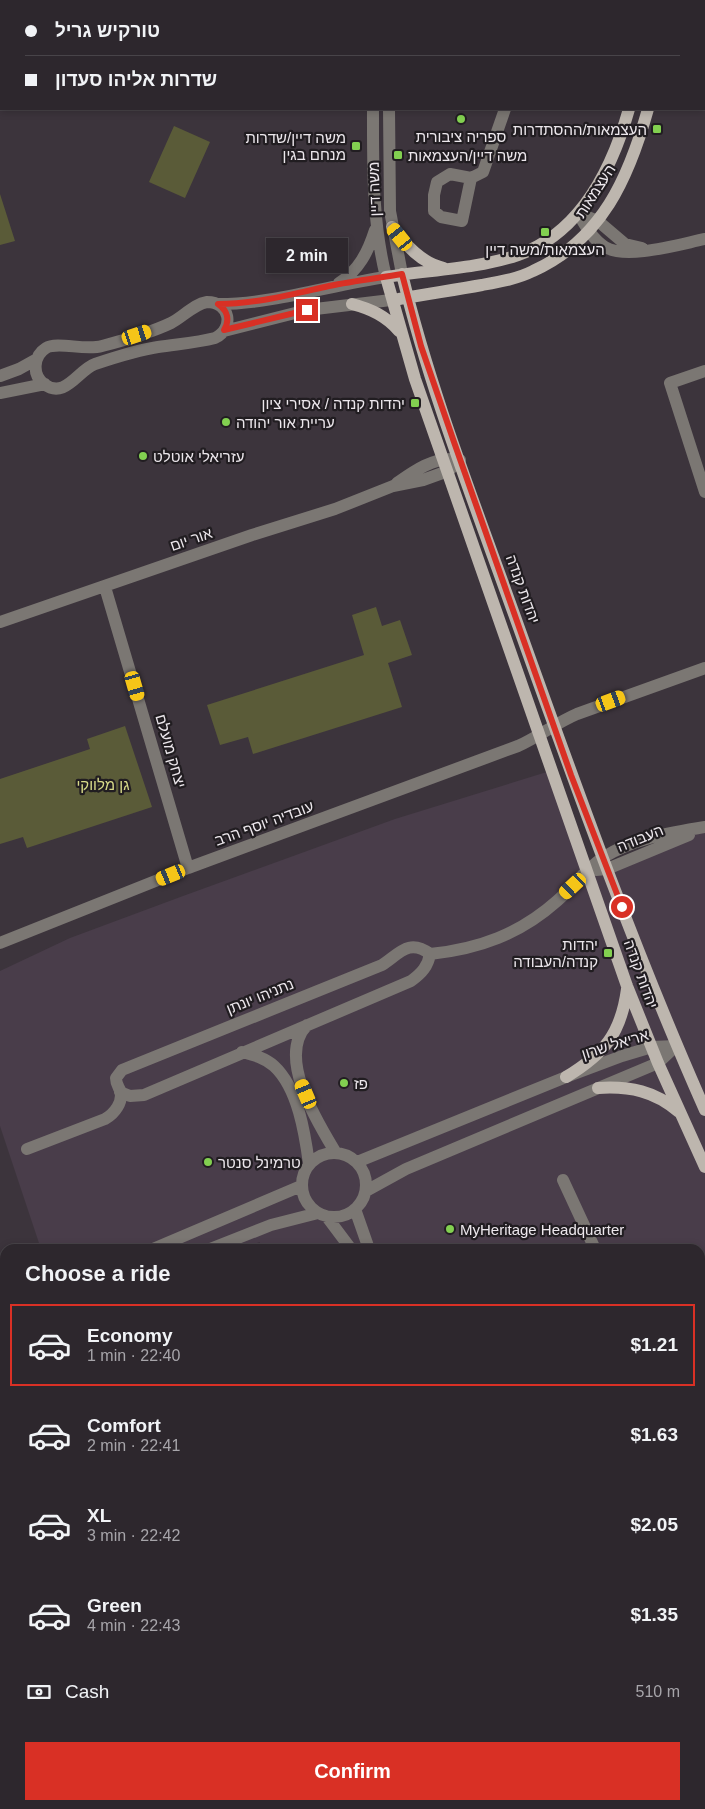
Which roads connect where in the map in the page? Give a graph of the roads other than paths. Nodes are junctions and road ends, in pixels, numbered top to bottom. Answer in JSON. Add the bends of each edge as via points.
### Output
{"nodes":[{"id":1,"x":373,"y":110,"type":"edge"},
{"id":2,"x":390,"y":110,"type":"edge"},
{"id":3,"x":505,"y":110,"type":"edge"},
{"id":4,"x":629,"y":110,"type":"edge"},
{"id":5,"x":648,"y":110,"type":"edge"},
{"id":6,"x":471,"y":178,"type":"dead end"},
{"id":7,"x":578,"y":213,"type":"junction"},
{"id":8,"x":598,"y":221,"type":"junction"},
{"id":9,"x":392,"y":227,"type":"junction"},
{"id":10,"x":376,"y":228,"type":"junction"},
{"id":11,"x":588,"y":231,"type":"junction"},
{"id":12,"x":705,"y":239,"type":"edge"},
{"id":13,"x":649,"y":249,"type":"junction"},
{"id":14,"x":447,"y":268,"type":"junction"},
{"id":15,"x":402,"y":274,"type":"junction"},
{"id":16,"x":386,"y":277,"type":"junction"},
{"id":17,"x":336,"y":285,"type":"junction"},
{"id":18,"x":407,"y":297,"type":"junction"},
{"id":19,"x":391,"y":300,"type":"junction"},
{"id":20,"x":218,"y":304,"type":"junction"},
{"id":21,"x":352,"y":304,"type":"junction"},
{"id":22,"x":224,"y":330,"type":"junction"},
{"id":23,"x":401,"y":333,"type":"junction"},
{"id":24,"x":37,"y":359,"type":"junction"},
{"id":25,"x":705,"y":370,"type":"edge"},
{"id":26,"x":0,"y":376,"type":"edge"},
{"id":27,"x":45,"y":384,"type":"junction"},
{"id":28,"x":0,"y":393,"type":"edge"},
{"id":29,"x":443,"y":459,"type":"junction"},
{"id":30,"x":460,"y":460,"type":"junction"},
{"id":31,"x":448,"y":471,"type":"junction"},
{"id":32,"x":392,"y":486,"type":"junction"},
{"id":33,"x":705,"y":492,"type":"edge"},
{"id":34,"x":106,"y":587,"type":"junction"},
{"id":35,"x":0,"y":622,"type":"edge"},
{"id":36,"x":705,"y":668,"type":"edge"},
{"id":37,"x":554,"y":726,"type":"junction"},
{"id":38,"x":539,"y":735,"type":"junction"},
{"id":39,"x":705,"y":828,"type":"edge"},
{"id":40,"x":605,"y":863,"type":"junction"},
{"id":41,"x":188,"y":868,"type":"junction"},
{"id":42,"x":586,"y":870,"type":"junction"},
{"id":43,"x":0,"y":943,"type":"edge"},
{"id":44,"x":430,"y":954,"type":"junction"},
{"id":45,"x":627,"y":986,"type":"junction"},
{"id":46,"x":307,"y":1025,"type":"junction"},
{"id":47,"x":676,"y":1046,"type":"junction"},
{"id":48,"x":652,"y":1047,"type":"junction"},
{"id":49,"x":242,"y":1052,"type":"junction"},
{"id":50,"x":658,"y":1063,"type":"junction"},
{"id":51,"x":566,"y":1077,"type":"junction"},
{"id":52,"x":598,"y":1088,"type":"junction"},
{"id":53,"x":120,"y":1092,"type":"junction"},
{"id":54,"x":705,"y":1110,"type":"edge"},
{"id":55,"x":682,"y":1115,"type":"junction"},
{"id":56,"x":27,"y":1149,"type":"dead end"},
{"id":57,"x":336,"y":1153,"type":"junction"},
{"id":58,"x":357,"y":1162,"type":"junction"},
{"id":59,"x":309,"y":1164,"type":"junction"},
{"id":60,"x":705,"y":1167,"type":"edge"},
{"id":61,"x":563,"y":1180,"type":"dead end"},
{"id":62,"x":301,"y":1186,"type":"junction"},
{"id":63,"x":366,"y":1191,"type":"junction"},
{"id":64,"x":355,"y":1209,"type":"junction"},
{"id":65,"x":323,"y":1215,"type":"junction"},
{"id":66,"x":165,"y":1244,"type":"edge"},
{"id":67,"x":223,"y":1244,"type":"edge"},
{"id":68,"x":346,"y":1244,"type":"edge"},
{"id":69,"x":367,"y":1244,"type":"edge"},
{"id":70,"x":593,"y":1244,"type":"edge"}],
"edges":[{"from":1,"to":10,"type":"street","name":"משה דיין"},
{"from":2,"to":9,"type":"street","name":"משה דיין"},
{"from":3,"to":6,"type":"street","via":[[483,172]]},
{"from":4,"to":7,"type":"main road","name":"העצמאות","via":[[609,166]]},
{"from":5,"to":8,"type":"main road","name":"העצמאות","via":[[625,178]]},
{"from":7,"to":8,"type":"street"},
{"from":7,"to":11,"type":"street"},
{"from":7,"to":14,"type":"main road","name":"העצמאות","via":[[554,236],[517,256]]},
{"from":8,"to":11,"type":"main road","name":"העצמאות"},
{"from":8,"to":13,"type":"street","via":[[625,244]]},
{"from":9,"to":14,"type":"main road","via":[[418,256]]},
{"from":9,"to":15,"type":"street","name":"משה דיין"},
{"from":10,"to":16,"type":"street","name":"משה דיין"},
{"from":10,"to":17,"type":"street","via":[[360,264]]},
{"from":11,"to":13,"type":"street","via":[[604,246],[615,251],[629,253]]},
{"from":11,"to":18,"type":"main road","name":"העצמאות","via":[[569,249],[533,272],[507,280]]},
{"from":12,"to":13,"type":"street"},
{"from":14,"to":15,"type":"main road","name":"העצמאות"},
{"from":15,"to":16,"type":"main road","name":"העצמאות"},
{"from":15,"to":18,"type":"main road","name":"משה דיין"},
{"from":16,"to":17,"type":"street"},
{"from":16,"to":19,"type":"main road","name":"יהדות קנדה"},
{"from":17,"to":20,"type":"street","via":[[257,301]]},
{"from":18,"to":19,"type":"main road","name":"העצמאות"},
{"from":18,"to":30,"type":"main road","name":"יהדות קנדה"},
{"from":19,"to":21,"type":"street"},
{"from":19,"to":23,"type":"main road","name":"יהדות קנדה"},
{"from":20,"to":22,"type":"street","via":[[227,316]]},
{"from":20,"to":24,"type":"street","via":[[204,302],[164,326],[101,347],[50,346]]},
{"from":21,"to":22,"type":"street"},
{"from":21,"to":23,"type":"main road","via":[[380,315]]},
{"from":22,"to":27,"type":"street","via":[[215,338],[156,347],[90,365],[65,387],[54,388]]},
{"from":23,"to":29,"type":"main road","name":"יהדות קנדה"},
{"from":24,"to":26,"type":"street"},
{"from":24,"to":27,"type":"street","via":[[36,373]]},
{"from":25,"to":33,"type":"street","via":[[670,383]]},
{"from":27,"to":28,"type":"street"},
{"from":29,"to":30,"type":"street","name":"אור יום"},
{"from":29,"to":31,"type":"main road","name":"יהדות קנדה"},
{"from":29,"to":32,"type":"street","name":"אור יום","via":[[418,469]]},
{"from":30,"to":31,"type":"street","name":"אור יום"},
{"from":30,"to":37,"type":"main road","name":"יהדות קנדה"},
{"from":31,"to":32,"type":"street","name":"אור יום"},
{"from":31,"to":38,"type":"main road","name":"יהדות קנדה"},
{"from":32,"to":34,"type":"street","name":"אור יום","via":[[335,509]]},
{"from":34,"to":35,"type":"street","name":"אור יום"},
{"from":34,"to":41,"type":"street","name":"יצחק מועלם"},
{"from":36,"to":37,"type":"street","name":"עובדיה יוסף הרב","via":[[577,714]]},
{"from":37,"to":38,"type":"street","name":"עובדיה יוסף הרב"},
{"from":37,"to":40,"type":"main road","name":"יהדות קנדה"},
{"from":38,"to":41,"type":"street","name":"עובדיה יוסף הרב","via":[[499,753]]},
{"from":38,"to":42,"type":"main road","name":"יהדות קנדה"},
{"from":39,"to":40,"type":"street","name":"העבודה"},
{"from":40,"to":42,"type":"street","name":"העבודה"},
{"from":40,"to":47,"type":"main road","name":"יהדות קנדה"},
{"from":41,"to":43,"type":"street","name":"עובדיה יוסף הרב"},
{"from":42,"to":44,"type":"street","name":"נתניהו יונתן","via":[[556,902],[511,932],[478,946]]},
{"from":42,"to":45,"type":"main road","name":"יהדות קנדה"},
{"from":44,"to":46,"type":"street","via":[[421,974],[411,981]]},
{"from":44,"to":53,"type":"street","name":"נתניהו יונתן","via":[[423,948],[410,947],[382,965],[133,1065],[118,1074],[116,1082]]},
{"from":45,"to":48,"type":"main road","name":"יהדות קנדה"},
{"from":45,"to":51,"type":"main road","via":[[625,1003],[613,1037],[597,1056]]},
{"from":46,"to":49,"type":"street"},
{"from":46,"to":57,"type":"street","via":[[297,1042],[297,1068],[318,1123]]},
{"from":47,"to":48,"type":"street","name":"אריאל שרון"},
{"from":47,"to":50,"type":"street","name":"אריאל שרון"},
{"from":47,"to":54,"type":"main road","name":"יהדות קנדה"},
{"from":48,"to":50,"type":"main road","name":"יהדות קנדה"},
{"from":48,"to":51,"type":"street","name":"אריאל שרון"},
{"from":49,"to":53,"type":"street","via":[[144,1095],[130,1096]]},
{"from":49,"to":59,"type":"street","via":[[263,1058],[286,1081],[303,1123]]},
{"from":50,"to":52,"type":"street","name":"אריאל שרון"},
{"from":50,"to":55,"type":"main road","name":"יהדות קנדה"},
{"from":51,"to":58,"type":"street","name":"אריאל שרון"},
{"from":52,"to":55,"type":"main road","via":[[646,1092],[669,1103]]},
{"from":52,"to":63,"type":"street","name":"אריאל שרון","via":[[406,1169]]},
{"from":53,"to":56,"type":"street","name":"נתניהו יונתן","via":[[120,1101],[113,1114]]},
{"from":55,"to":60,"type":"main road","name":"יהדות קנדה"},
{"from":57,"to":58,"type":"street"},
{"from":57,"to":59,"type":"street","via":[[321,1156]]},
{"from":58,"to":63,"type":"street","via":[[366,1180]]},
{"from":59,"to":62,"type":"street"},
{"from":61,"to":70,"type":"street"},
{"from":62,"to":65,"type":"street","via":[[309,1206]]},
{"from":62,"to":66,"type":"street"},
{"from":63,"to":64,"type":"street"},
{"from":64,"to":65,"type":"street","via":[[342,1216]]},
{"from":64,"to":69,"type":"street"},
{"from":65,"to":67,"type":"street","via":[[271,1225]]},
{"from":65,"to":68,"type":"street"}]}
